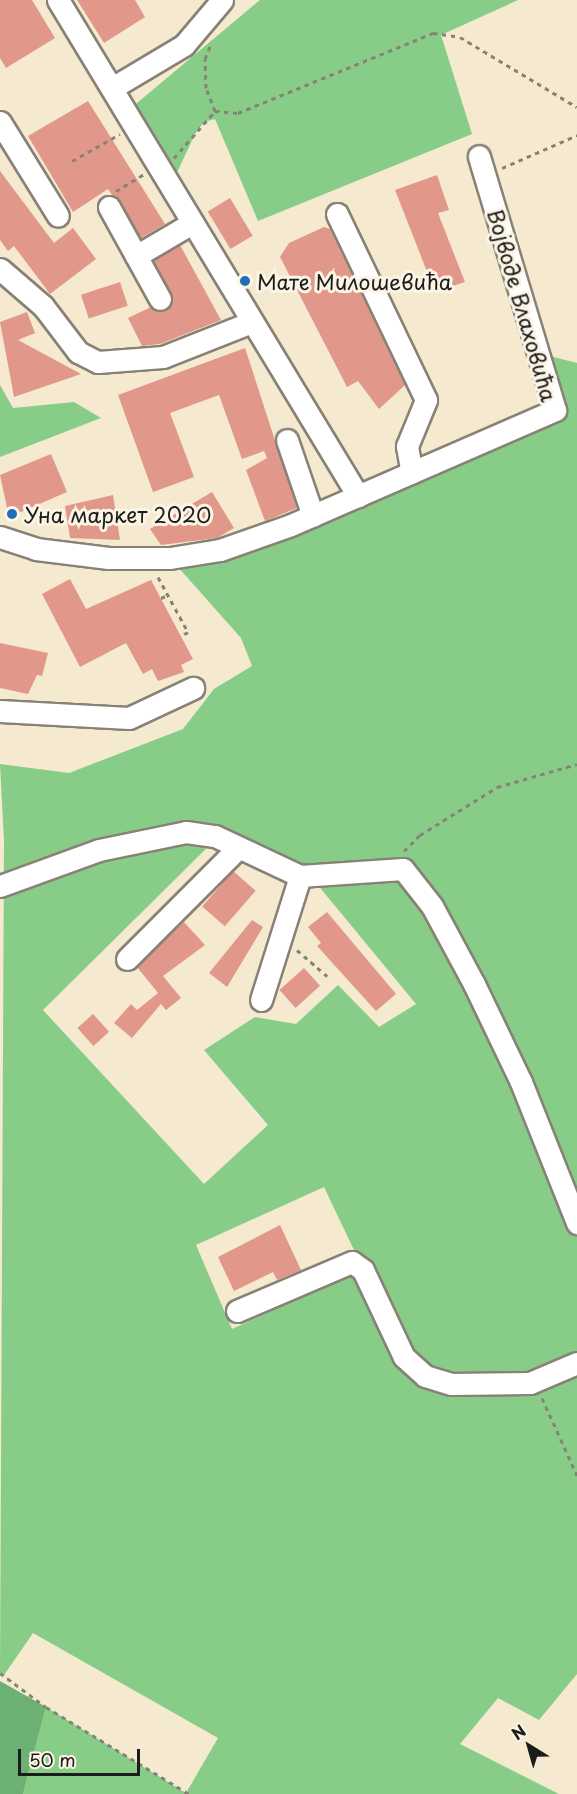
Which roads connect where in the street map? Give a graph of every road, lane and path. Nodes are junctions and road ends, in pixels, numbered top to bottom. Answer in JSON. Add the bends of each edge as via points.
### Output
{"nodes":[{"id":1,"x":58,"y":0,"type":"edge"},
{"id":2,"x":222,"y":0,"type":"edge"},
{"id":3,"x":213,"y":39,"type":"dead end"},
{"id":4,"x":112,"y":88,"type":"junction"},
{"id":5,"x":577,"y":107,"type":"edge"},
{"id":6,"x":215,"y":111,"type":"junction"},
{"id":7,"x":134,"y":125,"type":"junction"},
{"id":8,"x":577,"y":135,"type":"edge"},
{"id":9,"x":4,"y":136,"type":"edge"},
{"id":10,"x":72,"y":161,"type":"dead end"},
{"id":11,"x":482,"y":166,"type":"joint"},
{"id":12,"x":161,"y":170,"type":"junction"},
{"id":13,"x":108,"y":201,"type":"joint"},
{"id":14,"x":337,"y":214,"type":"dead end"},
{"id":15,"x":58,"y":216,"type":"dead end"},
{"id":16,"x":192,"y":223,"type":"junction"},
{"id":17,"x":136,"y":256,"type":"junction"},
{"id":18,"x":0,"y":269,"type":"edge"},
{"id":19,"x":160,"y":299,"type":"dead end"},
{"id":20,"x":252,"y":322,"type":"junction"},
{"id":21,"x":287,"y":440,"type":"dead end"},
{"id":22,"x":412,"y":473,"type":"junction"},
{"id":23,"x":358,"y":496,"type":"junction"},
{"id":24,"x":313,"y":516,"type":"junction"},
{"id":25,"x":0,"y":537,"type":"edge"},
{"id":26,"x":156,"y":573,"type":"dead end"},
{"id":27,"x":166,"y":596,"type":"junction"},
{"id":28,"x":161,"y":598,"type":"dead end"},
{"id":29,"x":181,"y":636,"type":"dead end"},
{"id":30,"x":193,"y":688,"type":"dead end"},
{"id":31,"x":0,"y":711,"type":"edge"},
{"id":32,"x":577,"y":764,"type":"edge"},
{"id":33,"x":238,"y":848,"type":"junction"},
{"id":34,"x":399,"y":867,"type":"junction"},
{"id":35,"x":300,"y":876,"type":"junction"},
{"id":36,"x":0,"y":886,"type":"edge"},
{"id":37,"x":282,"y":937,"type":"junction"},
{"id":38,"x":128,"y":959,"type":"dead end"},
{"id":39,"x":327,"y":976,"type":"dead end"},
{"id":40,"x":261,"y":1000,"type":"dead end"},
{"id":41,"x":577,"y":1223,"type":"edge"},
{"id":42,"x":237,"y":1311,"type":"dead end"},
{"id":43,"x":577,"y":1364,"type":"edge"},
{"id":44,"x":530,"y":1383,"type":"junction"},
{"id":45,"x":577,"y":1475,"type":"edge"},
{"id":46,"x":0,"y":1673,"type":"edge"},
{"id":47,"x":189,"y":1794,"type":"edge"}],
"edges":[{"from":1,"to":4,"type":"street"},
{"from":2,"to":4,"type":"street","via":[[184,45]]},
{"from":3,"to":6,"type":"path","via":[[205,59],[206,88]]},
{"from":4,"to":7,"type":"street"},
{"from":5,"to":6,"type":"path","via":[[460,37],[433,33],[238,113]]},
{"from":6,"to":12,"type":"path","via":[[197,126]]},
{"from":7,"to":10,"type":"path"},
{"from":7,"to":12,"type":"street"},
{"from":8,"to":11,"type":"path"},
{"from":9,"to":15,"type":"street"},
{"from":11,"to":22,"type":"street","name":"Војводе Влаховића","via":[[555,410]]},
{"from":12,"to":13,"type":"path"},
{"from":12,"to":16,"type":"street"},
{"from":13,"to":17,"type":"street"},
{"from":14,"to":22,"type":"street","via":[[426,400],[407,446]]},
{"from":16,"to":17,"type":"street"},
{"from":16,"to":20,"type":"street"},
{"from":17,"to":19,"type":"street"},
{"from":18,"to":20,"type":"street","via":[[43,306],[78,352],[98,362],[163,357]]},
{"from":20,"to":23,"type":"street"},
{"from":21,"to":24,"type":"street"},
{"from":22,"to":23,"type":"street","name":"Војводе Влаховића"},
{"from":23,"to":24,"type":"street","name":"Војводе Влаховића"},
{"from":24,"to":25,"type":"street","name":"Војводе Влаховића","via":[[255,540],[170,558],[60,553]]},
{"from":26,"to":27,"type":"path"},
{"from":27,"to":28,"type":"path"},
{"from":27,"to":29,"type":"path","via":[[188,633]]},
{"from":30,"to":31,"type":"street","via":[[129,718]]},
{"from":32,"to":34,"type":"path","via":[[497,787],[420,835],[406,847]]},
{"from":33,"to":35,"type":"street"},
{"from":33,"to":36,"type":"street","via":[[215,836],[173,833],[99,850]]},
{"from":33,"to":38,"type":"street"},
{"from":34,"to":35,"type":"street","via":[[328,878]]},
{"from":34,"to":41,"type":"street","via":[[432,906],[474,984],[521,1082]]},
{"from":35,"to":37,"type":"street"},
{"from":37,"to":39,"type":"path"},
{"from":37,"to":40,"type":"street"},
{"from":42,"to":44,"type":"street","via":[[356,1263],[413,1367],[451,1384]]},
{"from":43,"to":44,"type":"street"},
{"from":44,"to":45,"type":"path"},
{"from":46,"to":47,"type":"path","via":[[46,1707]]}]}
